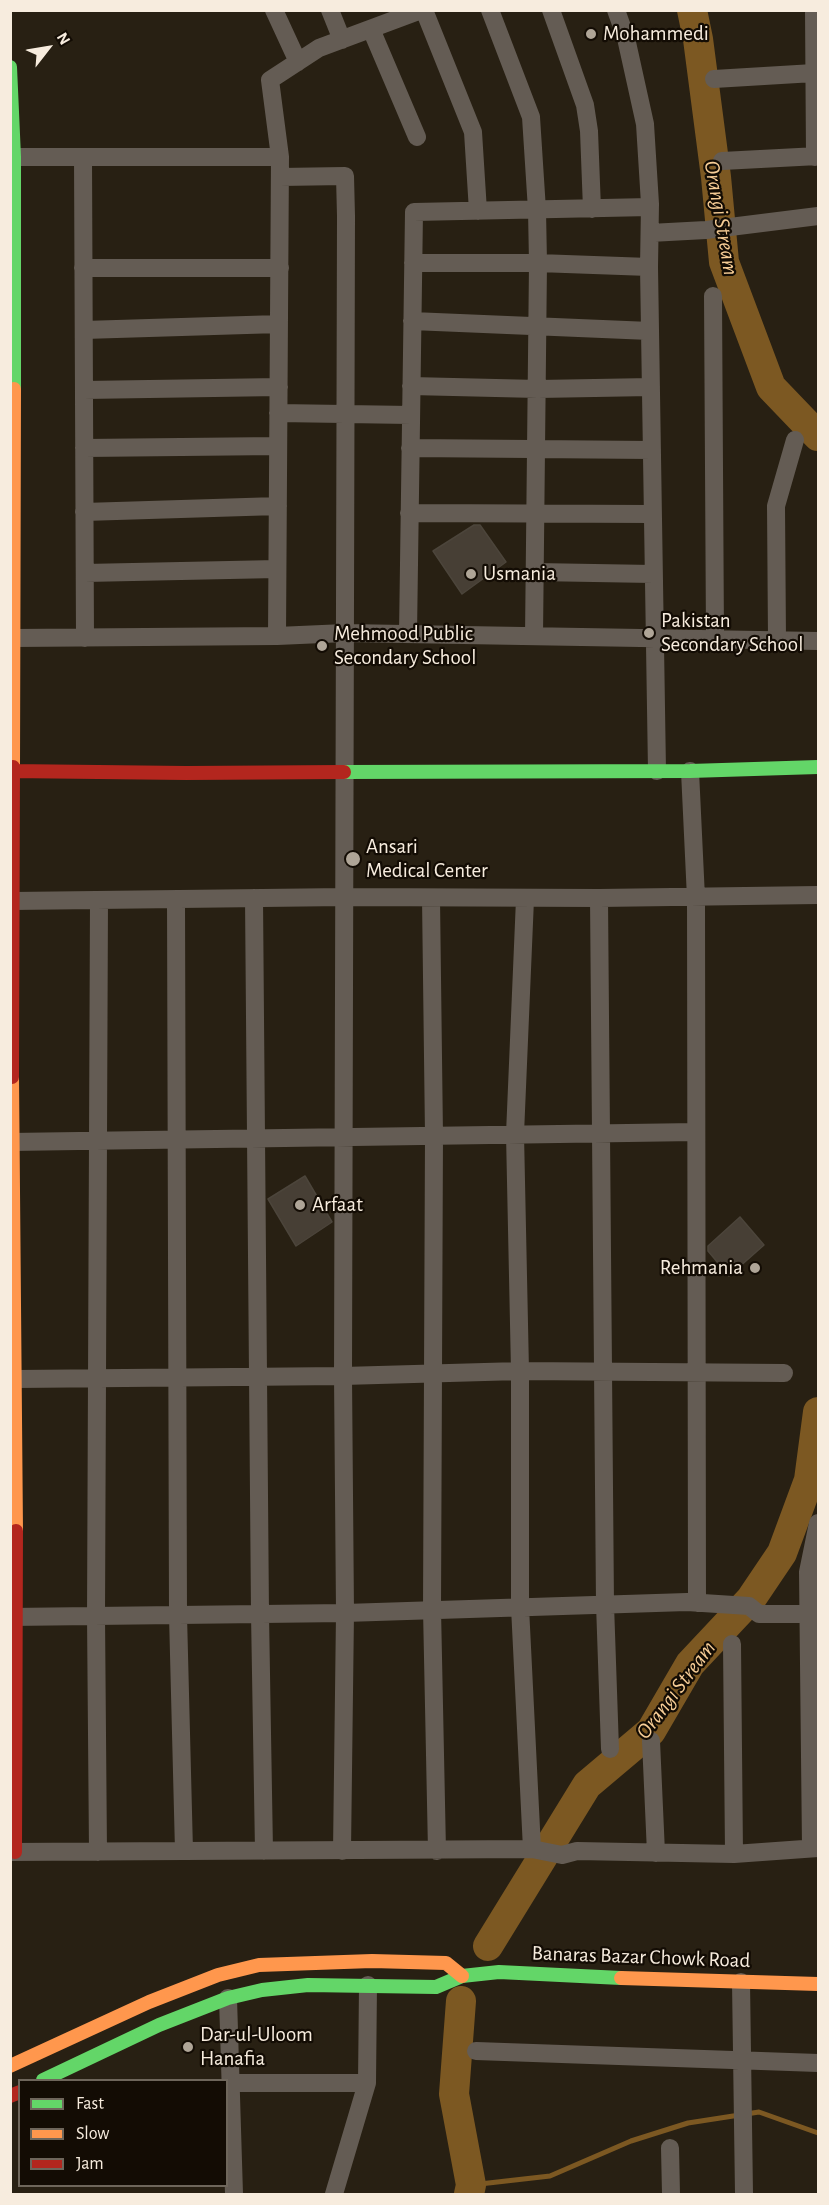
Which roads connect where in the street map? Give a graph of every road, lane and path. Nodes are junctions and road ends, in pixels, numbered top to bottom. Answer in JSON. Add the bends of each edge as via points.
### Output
{"nodes":[{"id":1,"x":274,"y":10,"type":"edge"},
{"id":2,"x":330,"y":10,"type":"edge"},
{"id":3,"x":422,"y":10,"type":"edge"},
{"id":4,"x":490,"y":10,"type":"edge"},
{"id":5,"x":551,"y":10,"type":"edge"},
{"id":6,"x":616,"y":10,"type":"edge"},
{"id":7,"x":814,"y":10,"type":"edge"},
{"id":8,"x":392,"y":15,"type":"edge"},
{"id":9,"x":371,"y":29,"type":"junction"},
{"id":10,"x":342,"y":39,"type":"junction"},
{"id":11,"x":298,"y":62,"type":"junction"},
{"id":12,"x":10,"y":67,"type":"edge"},
{"id":13,"x":814,"y":73,"type":"junction"},
{"id":14,"x":714,"y":79,"type":"dead end"},
{"id":15,"x":417,"y":137,"type":"dead end"},
{"id":16,"x":12,"y":157,"type":"edge"},
{"id":17,"x":83,"y":157,"type":"junction"},
{"id":18,"x":280,"y":157,"type":"junction"},
{"id":19,"x":817,"y":157,"type":"edge"},
{"id":20,"x":722,"y":161,"type":"dead end"},
{"id":21,"x":280,"y":177,"type":"junction"},
{"id":22,"x":650,"y":207,"type":"junction"},
{"id":23,"x":592,"y":208,"type":"junction"},
{"id":24,"x":537,"y":210,"type":"junction"},
{"id":25,"x":478,"y":211,"type":"junction"},
{"id":26,"x":819,"y":216,"type":"edge"},
{"id":27,"x":650,"y":233,"type":"junction"},
{"id":28,"x":413,"y":263,"type":"junction"},
{"id":29,"x":538,"y":263,"type":"junction"},
{"id":30,"x":649,"y":267,"type":"junction"},
{"id":31,"x":83,"y":268,"type":"junction"},
{"id":32,"x":280,"y":268,"type":"junction"},
{"id":33,"x":713,"y":296,"type":"dead end"},
{"id":34,"x":412,"y":321,"type":"junction"},
{"id":35,"x":279,"y":324,"type":"junction"},
{"id":36,"x":538,"y":326,"type":"junction"},
{"id":37,"x":84,"y":330,"type":"junction"},
{"id":38,"x":650,"y":331,"type":"junction"},
{"id":39,"x":411,"y":386,"type":"junction"},
{"id":40,"x":279,"y":387,"type":"junction"},
{"id":41,"x":651,"y":387,"type":"junction"},
{"id":42,"x":538,"y":388,"type":"junction"},
{"id":43,"x":84,"y":390,"type":"junction"},
{"id":44,"x":278,"y":413,"type":"junction"},
{"id":45,"x":346,"y":414,"type":"junction"},
{"id":46,"x":411,"y":415,"type":"junction"},
{"id":47,"x":795,"y":440,"type":"dead end"},
{"id":48,"x":278,"y":446,"type":"junction"},
{"id":49,"x":84,"y":448,"type":"junction"},
{"id":50,"x":410,"y":448,"type":"junction"},
{"id":51,"x":536,"y":449,"type":"junction"},
{"id":52,"x":652,"y":450,"type":"junction"},
{"id":53,"x":278,"y":506,"type":"junction"},
{"id":54,"x":84,"y":512,"type":"junction"},
{"id":55,"x":409,"y":513,"type":"junction"},
{"id":56,"x":535,"y":513,"type":"junction"},
{"id":57,"x":652,"y":514,"type":"junction"},
{"id":58,"x":277,"y":569,"type":"junction"},
{"id":59,"x":535,"y":572,"type":"junction"},
{"id":60,"x":85,"y":573,"type":"junction"},
{"id":61,"x":653,"y":574,"type":"junction"},
{"id":62,"x":345,"y":633,"type":"junction"},
{"id":63,"x":408,"y":634,"type":"junction"},
{"id":64,"x":277,"y":636,"type":"junction"},
{"id":65,"x":534,"y":636,"type":"junction"},
{"id":66,"x":14,"y":638,"type":"junction"},
{"id":67,"x":85,"y":638,"type":"junction"},
{"id":68,"x":654,"y":638,"type":"junction"},
{"id":69,"x":715,"y":639,"type":"junction"},
{"id":70,"x":777,"y":640,"type":"junction"},
{"id":71,"x":819,"y":641,"type":"edge"},
{"id":72,"x":819,"y":767,"type":"edge"},
{"id":73,"x":12,"y":771,"type":"edge"},
{"id":74,"x":657,"y":771,"type":"junction"},
{"id":75,"x":690,"y":771,"type":"junction"},
{"id":76,"x":345,"y":772,"type":"junction"},
{"id":77,"x":819,"y":895,"type":"edge"},
{"id":78,"x":345,"y":897,"type":"junction"},
{"id":79,"x":254,"y":898,"type":"junction"},
{"id":80,"x":432,"y":898,"type":"junction"},
{"id":81,"x":525,"y":898,"type":"junction"},
{"id":82,"x":599,"y":898,"type":"junction"},
{"id":83,"x":696,"y":898,"type":"junction"},
{"id":84,"x":176,"y":899,"type":"junction"},
{"id":85,"x":99,"y":900,"type":"junction"},
{"id":86,"x":14,"y":901,"type":"junction"},
{"id":87,"x":696,"y":1132,"type":"junction"},
{"id":88,"x":601,"y":1133,"type":"junction"},
{"id":89,"x":515,"y":1134,"type":"junction"},
{"id":90,"x":434,"y":1136,"type":"junction"},
{"id":91,"x":344,"y":1137,"type":"junction"},
{"id":92,"x":256,"y":1138,"type":"junction"},
{"id":93,"x":176,"y":1139,"type":"junction"},
{"id":94,"x":98,"y":1140,"type":"junction"},
{"id":95,"x":11,"y":1142,"type":"edge"},
{"id":96,"x":520,"y":1371,"type":"junction"},
{"id":97,"x":603,"y":1372,"type":"junction"},
{"id":98,"x":697,"y":1373,"type":"junction"},
{"id":99,"x":784,"y":1373,"type":"dead end"},
{"id":100,"x":432,"y":1374,"type":"junction"},
{"id":101,"x":258,"y":1377,"type":"junction"},
{"id":102,"x":343,"y":1377,"type":"junction"},
{"id":103,"x":97,"y":1378,"type":"junction"},
{"id":104,"x":177,"y":1378,"type":"junction"},
{"id":105,"x":16,"y":1379,"type":"junction"},
{"id":106,"x":819,"y":1523,"type":"edge"},
{"id":107,"x":692,"y":1602,"type":"junction"},
{"id":108,"x":605,"y":1604,"type":"junction"},
{"id":109,"x":520,"y":1607,"type":"junction"},
{"id":110,"x":432,"y":1610,"type":"junction"},
{"id":111,"x":345,"y":1612,"type":"junction"},
{"id":112,"x":260,"y":1614,"type":"junction"},
{"id":113,"x":813,"y":1614,"type":"edge"},
{"id":114,"x":178,"y":1615,"type":"junction"},
{"id":115,"x":96,"y":1616,"type":"junction"},
{"id":116,"x":13,"y":1617,"type":"edge"},
{"id":117,"x":732,"y":1644,"type":"dead end"},
{"id":118,"x":651,"y":1741,"type":"dead end"},
{"id":119,"x":610,"y":1749,"type":"dead end"},
{"id":120,"x":815,"y":1848,"type":"edge"},
{"id":121,"x":532,"y":1849,"type":"junction"},
{"id":122,"x":98,"y":1851,"type":"junction"},
{"id":123,"x":184,"y":1851,"type":"junction"},
{"id":124,"x":264,"y":1851,"type":"junction"},
{"id":125,"x":342,"y":1851,"type":"junction"},
{"id":126,"x":437,"y":1851,"type":"junction"},
{"id":127,"x":13,"y":1852,"type":"edge"},
{"id":128,"x":657,"y":1853,"type":"junction"},
{"id":129,"x":734,"y":1854,"type":"junction"},
{"id":130,"x":462,"y":1977,"type":"junction"},
{"id":131,"x":741,"y":1982,"type":"junction"},
{"id":132,"x":819,"y":1984,"type":"edge"},
{"id":133,"x":368,"y":1985,"type":"junction"},
{"id":134,"x":228,"y":1998,"type":"junction"},
{"id":135,"x":476,"y":2050,"type":"dead end"},
{"id":136,"x":742,"y":2061,"type":"junction"},
{"id":137,"x":819,"y":2063,"type":"edge"},
{"id":138,"x":10,"y":2066,"type":"edge"},
{"id":139,"x":46,"y":2079,"type":"edge"},
{"id":140,"x":231,"y":2083,"type":"junction"},
{"id":141,"x":367,"y":2083,"type":"junction"},
{"id":142,"x":670,"y":2148,"type":"dead end"},
{"id":143,"x":234,"y":2194,"type":"edge"},
{"id":144,"x":334,"y":2194,"type":"edge"},
{"id":145,"x":671,"y":2194,"type":"edge"},
{"id":146,"x":744,"y":2194,"type":"edge"}],
"edges":[{"from":1,"to":11,"type":"street"},
{"from":2,"to":10,"type":"street"},
{"from":3,"to":8,"type":"street"},
{"from":3,"to":25,"type":"street","via":[[473,132]]},
{"from":4,"to":24,"type":"street","via":[[531,117]]},
{"from":5,"to":23,"type":"street","via":[[585,105]]},
{"from":6,"to":22,"type":"street","via":[[645,124]]},
{"from":7,"to":13,"type":"street"},
{"from":8,"to":9,"type":"street"},
{"from":9,"to":10,"type":"street"},
{"from":9,"to":15,"type":"street"},
{"from":10,"to":11,"type":"street"},
{"from":11,"to":18,"type":"street","via":[[270,80]]},
{"from":12,"to":16,"type":"main road"},
{"from":13,"to":14,"type":"street"},
{"from":13,"to":19,"type":"street"},
{"from":16,"to":17,"type":"street"},
{"from":16,"to":66,"type":"main road"},
{"from":17,"to":18,"type":"street"},
{"from":17,"to":31,"type":"street"},
{"from":18,"to":21,"type":"street"},
{"from":19,"to":20,"type":"street"},
{"from":21,"to":32,"type":"street"},
{"from":21,"to":45,"type":"street","via":[[345,176]]},
{"from":22,"to":23,"type":"street"},
{"from":22,"to":27,"type":"street"},
{"from":23,"to":24,"type":"street"},
{"from":24,"to":25,"type":"street"},
{"from":24,"to":29,"type":"street"},
{"from":25,"to":28,"type":"street","via":[[414,212]]},
{"from":26,"to":27,"type":"street"},
{"from":27,"to":30,"type":"street"},
{"from":28,"to":29,"type":"street"},
{"from":28,"to":34,"type":"street"},
{"from":29,"to":30,"type":"street"},
{"from":29,"to":36,"type":"street"},
{"from":30,"to":38,"type":"street"},
{"from":31,"to":32,"type":"street"},
{"from":31,"to":37,"type":"street"},
{"from":32,"to":35,"type":"street"},
{"from":33,"to":69,"type":"street"},
{"from":34,"to":36,"type":"street"},
{"from":34,"to":39,"type":"street"},
{"from":35,"to":37,"type":"street"},
{"from":35,"to":40,"type":"street"},
{"from":36,"to":38,"type":"street"},
{"from":36,"to":42,"type":"street"},
{"from":37,"to":43,"type":"street"},
{"from":38,"to":41,"type":"street"},
{"from":39,"to":42,"type":"street"},
{"from":39,"to":46,"type":"street"},
{"from":40,"to":43,"type":"street"},
{"from":40,"to":44,"type":"street"},
{"from":41,"to":42,"type":"street"},
{"from":41,"to":52,"type":"street"},
{"from":42,"to":51,"type":"street"},
{"from":43,"to":49,"type":"street"},
{"from":44,"to":45,"type":"street"},
{"from":44,"to":48,"type":"street"},
{"from":45,"to":46,"type":"street"},
{"from":45,"to":62,"type":"street"},
{"from":46,"to":50,"type":"street"},
{"from":47,"to":70,"type":"street","via":[[776,506]]},
{"from":48,"to":49,"type":"street"},
{"from":48,"to":53,"type":"street"},
{"from":49,"to":54,"type":"street"},
{"from":50,"to":51,"type":"street"},
{"from":50,"to":55,"type":"street"},
{"from":51,"to":52,"type":"street"},
{"from":51,"to":56,"type":"street"},
{"from":52,"to":57,"type":"street"},
{"from":53,"to":54,"type":"street"},
{"from":53,"to":58,"type":"street"},
{"from":54,"to":60,"type":"street"},
{"from":55,"to":56,"type":"street"},
{"from":55,"to":63,"type":"street"},
{"from":56,"to":57,"type":"street"},
{"from":56,"to":59,"type":"street"},
{"from":57,"to":61,"type":"street"},
{"from":58,"to":60,"type":"street"},
{"from":58,"to":64,"type":"street"},
{"from":59,"to":61,"type":"street"},
{"from":59,"to":65,"type":"street"},
{"from":60,"to":67,"type":"street"},
{"from":61,"to":68,"type":"street"},
{"from":62,"to":63,"type":"street"},
{"from":62,"to":64,"type":"street"},
{"from":62,"to":76,"type":"street"},
{"from":63,"to":65,"type":"street"},
{"from":64,"to":67,"type":"street"},
{"from":65,"to":68,"type":"street"},
{"from":66,"to":67,"type":"street"},
{"from":66,"to":73,"type":"main road"},
{"from":68,"to":69,"type":"street"},
{"from":68,"to":74,"type":"street"},
{"from":69,"to":70,"type":"street"},
{"from":70,"to":71,"type":"street"},
{"from":72,"to":75,"type":"main road"},
{"from":73,"to":76,"type":"main road"},
{"from":73,"to":86,"type":"main road"},
{"from":74,"to":75,"type":"main road"},
{"from":74,"to":76,"type":"main road"},
{"from":75,"to":83,"type":"street"},
{"from":76,"to":78,"type":"street"},
{"from":77,"to":83,"type":"street"},
{"from":78,"to":79,"type":"street"},
{"from":78,"to":80,"type":"street"},
{"from":78,"to":91,"type":"street"},
{"from":79,"to":84,"type":"street"},
{"from":79,"to":92,"type":"street"},
{"from":80,"to":81,"type":"street"},
{"from":80,"to":90,"type":"street"},
{"from":81,"to":82,"type":"street"},
{"from":81,"to":89,"type":"street"},
{"from":82,"to":83,"type":"street"},
{"from":82,"to":88,"type":"street"},
{"from":83,"to":87,"type":"street"},
{"from":84,"to":85,"type":"street"},
{"from":84,"to":93,"type":"street"},
{"from":85,"to":86,"type":"street"},
{"from":85,"to":94,"type":"street"},
{"from":86,"to":95,"type":"main road"},
{"from":87,"to":88,"type":"street"},
{"from":87,"to":98,"type":"street"},
{"from":88,"to":89,"type":"street"},
{"from":88,"to":97,"type":"street"},
{"from":89,"to":90,"type":"street"},
{"from":89,"to":96,"type":"street"},
{"from":90,"to":91,"type":"street"},
{"from":90,"to":100,"type":"street"},
{"from":91,"to":92,"type":"street"},
{"from":91,"to":102,"type":"street"},
{"from":92,"to":93,"type":"street"},
{"from":92,"to":101,"type":"street"},
{"from":93,"to":94,"type":"street"},
{"from":93,"to":104,"type":"street"},
{"from":94,"to":95,"type":"street"},
{"from":94,"to":103,"type":"street"},
{"from":95,"to":105,"type":"main road"},
{"from":96,"to":97,"type":"street"},
{"from":96,"to":100,"type":"street"},
{"from":96,"to":109,"type":"street"},
{"from":97,"to":98,"type":"street"},
{"from":97,"to":108,"type":"street"},
{"from":98,"to":99,"type":"street"},
{"from":98,"to":107,"type":"street"},
{"from":100,"to":102,"type":"street"},
{"from":100,"to":110,"type":"street"},
{"from":101,"to":102,"type":"street"},
{"from":101,"to":104,"type":"street"},
{"from":101,"to":112,"type":"street"},
{"from":102,"to":111,"type":"street"},
{"from":103,"to":104,"type":"street"},
{"from":103,"to":105,"type":"street"},
{"from":103,"to":115,"type":"street"},
{"from":104,"to":114,"type":"street"},
{"from":105,"to":116,"type":"main road"},
{"from":106,"to":113,"type":"street","via":[[808,1572]]},
{"from":107,"to":108,"type":"street"},
{"from":107,"to":113,"type":"street","via":[[749,1606],[759,1614]]},
{"from":108,"to":109,"type":"street"},
{"from":108,"to":119,"type":"street"},
{"from":109,"to":110,"type":"street"},
{"from":109,"to":121,"type":"street"},
{"from":110,"to":111,"type":"street"},
{"from":110,"to":126,"type":"street"},
{"from":111,"to":112,"type":"street"},
{"from":111,"to":125,"type":"street"},
{"from":112,"to":114,"type":"street"},
{"from":112,"to":124,"type":"street"},
{"from":113,"to":120,"type":"street"},
{"from":114,"to":115,"type":"street"},
{"from":114,"to":123,"type":"street"},
{"from":115,"to":116,"type":"street"},
{"from":115,"to":122,"type":"street"},
{"from":116,"to":127,"type":"main road"},
{"from":117,"to":129,"type":"street"},
{"from":118,"to":128,"type":"street"},
{"from":120,"to":129,"type":"street"},
{"from":121,"to":126,"type":"street"},
{"from":121,"to":128,"type":"street","via":[[562,1855],[577,1851]]},
{"from":122,"to":123,"type":"street"},
{"from":122,"to":127,"type":"street"},
{"from":123,"to":124,"type":"street"},
{"from":124,"to":125,"type":"street"},
{"from":125,"to":126,"type":"street"},
{"from":128,"to":129,"type":"street"},
{"from":130,"to":131,"type":"main road","name":"Banaras Bazar Chowk Road","via":[[498,1972]]},
{"from":130,"to":133,"type":"main road","name":"Banaras Bazar Chowk Road","via":[[436,1987]]},
{"from":130,"to":138,"type":"main road","via":[[446,1963],[259,1965],[218,1975],[149,2002]]},
{"from":131,"to":132,"type":"main road","name":"Banaras Bazar Chowk Road"},
{"from":131,"to":136,"type":"street"},
{"from":133,"to":134,"type":"main road","name":"Banaras Bazar Chowk Road","via":[[308,1985]]},
{"from":133,"to":141,"type":"street"},
{"from":134,"to":139,"type":"main road","name":"Banaras Bazar Chowk Road","via":[[159,2025]]},
{"from":134,"to":140,"type":"street"},
{"from":135,"to":136,"type":"street"},
{"from":136,"to":137,"type":"street"},
{"from":136,"to":146,"type":"street"},
{"from":140,"to":141,"type":"street"},
{"from":140,"to":143,"type":"street"},
{"from":141,"to":144,"type":"street"},
{"from":142,"to":145,"type":"street"}]}
